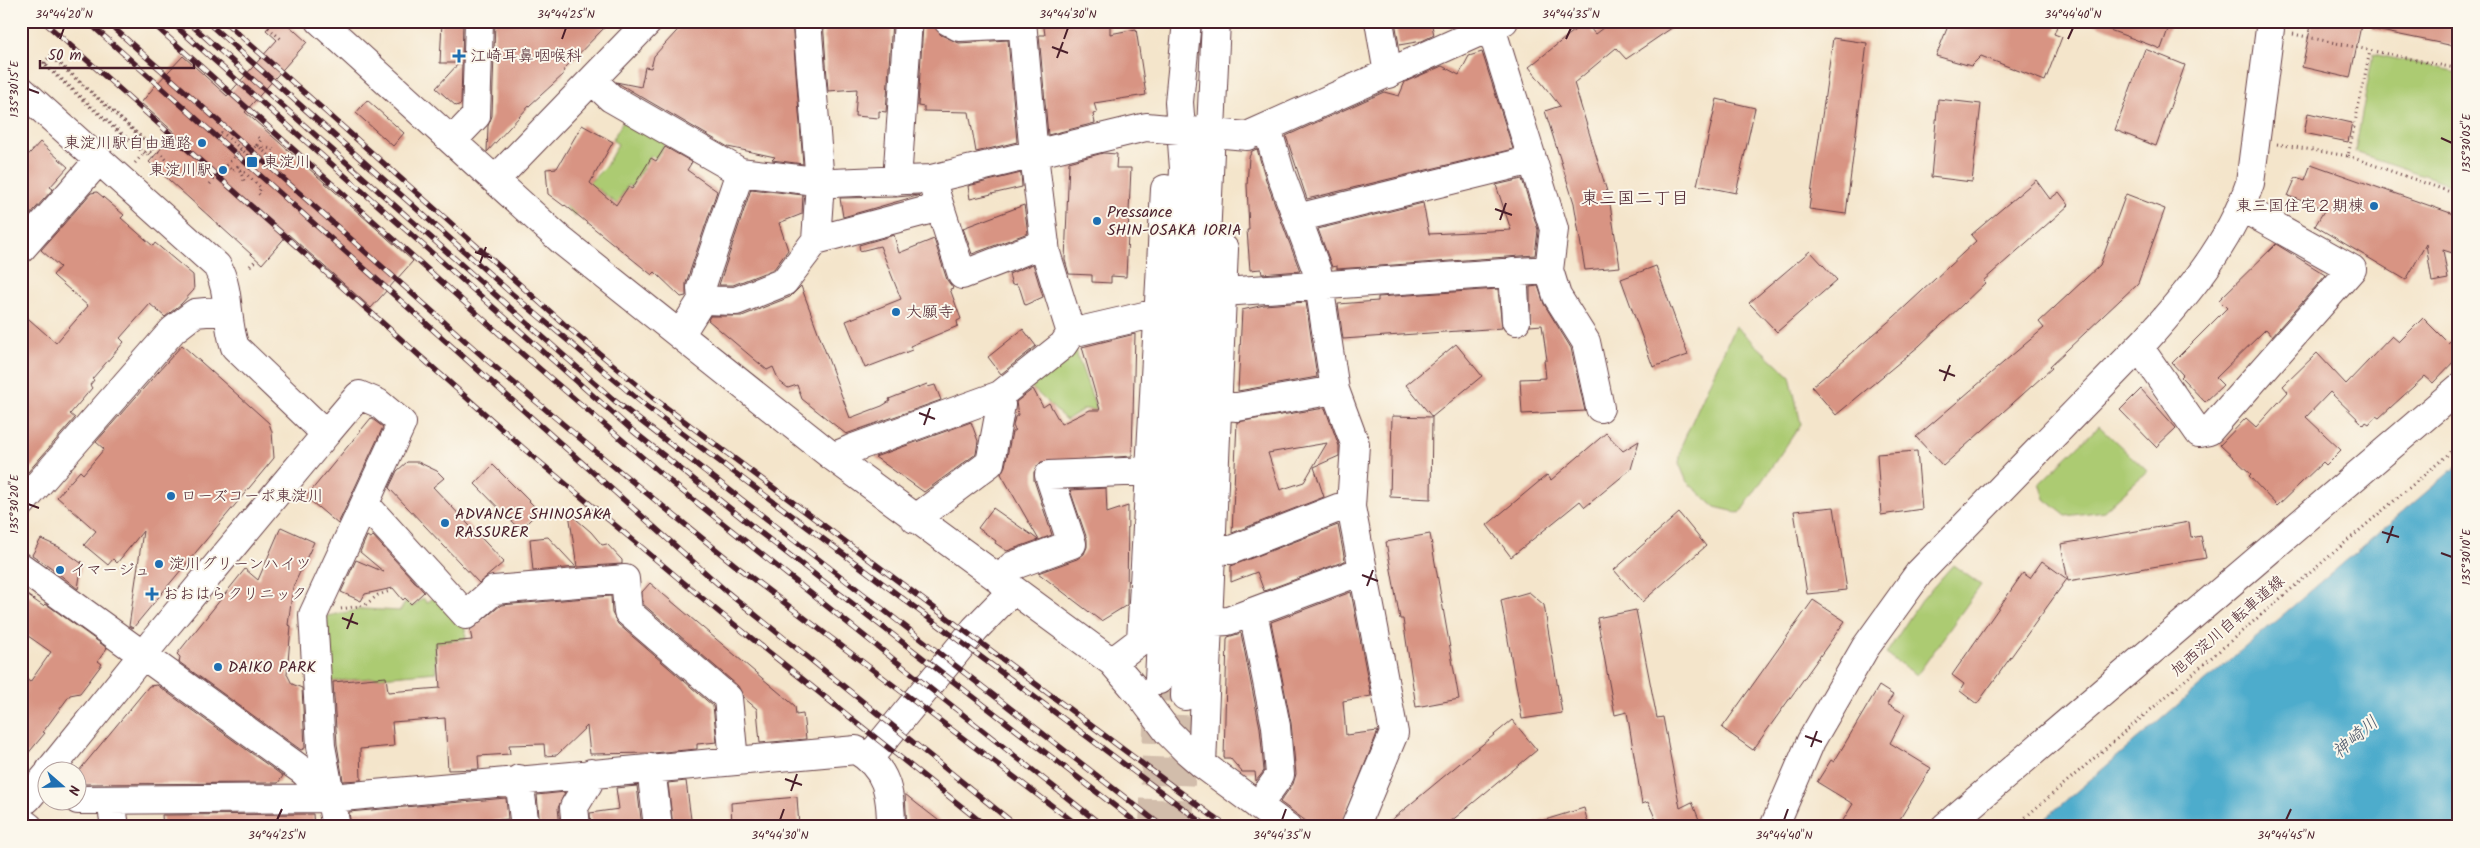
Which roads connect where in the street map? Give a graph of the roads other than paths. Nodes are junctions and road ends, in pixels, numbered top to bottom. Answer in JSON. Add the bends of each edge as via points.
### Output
{"nodes":[{"id":1,"x":320,"y":21,"type":"edge"},
{"id":2,"x":479,"y":21,"type":"edge"},
{"id":3,"x":807,"y":21,"type":"edge"},
{"id":4,"x":908,"y":21,"type":"edge"},
{"id":5,"x":948,"y":21,"type":"edge"},
{"id":6,"x":1187,"y":21,"type":"edge"},
{"id":7,"x":1216,"y":21,"type":"edge"},
{"id":8,"x":1379,"y":21,"type":"edge"},
{"id":9,"x":648,"y":22,"type":"edge"},
{"id":10,"x":1022,"y":23,"type":"edge"},
{"id":11,"x":1495,"y":24,"type":"edge"},
{"id":12,"x":2280,"y":27,"type":"edge"},
{"id":13,"x":1388,"y":74,"type":"junction"},
{"id":14,"x":592,"y":80,"type":"junction"},
{"id":15,"x":21,"y":90,"type":"edge"},
{"id":16,"x":1267,"y":128,"type":"junction"},
{"id":17,"x":1178,"y":130,"type":"junction"},
{"id":18,"x":1212,"y":134,"type":"junction"},
{"id":19,"x":452,"y":141,"type":"junction"},
{"id":20,"x":108,"y":154,"type":"junction"},
{"id":21,"x":1034,"y":155,"type":"junction"},
{"id":22,"x":1532,"y":160,"type":"junction"},
{"id":23,"x":740,"y":172,"type":"junction"},
{"id":24,"x":496,"y":179,"type":"junction"},
{"id":25,"x":931,"y":179,"type":"junction"},
{"id":26,"x":897,"y":181,"type":"junction"},
{"id":27,"x":820,"y":183,"type":"junction"},
{"id":28,"x":940,"y":207,"type":"junction"},
{"id":29,"x":2242,"y":207,"type":"junction"},
{"id":30,"x":1297,"y":218,"type":"junction"},
{"id":31,"x":816,"y":240,"type":"junction"},
{"id":32,"x":1045,"y":243,"type":"junction"},
{"id":33,"x":21,"y":248,"type":"edge"},
{"id":34,"x":1549,"y":270,"type":"junction"},
{"id":35,"x":1513,"y":272,"type":"junction"},
{"id":36,"x":1321,"y":286,"type":"junction"},
{"id":37,"x":1222,"y":292,"type":"junction"},
{"id":38,"x":702,"y":300,"type":"junction"},
{"id":39,"x":228,"y":310,"type":"junction"},
{"id":40,"x":1157,"y":313,"type":"junction"},
{"id":41,"x":1516,"y":321,"type":"dead end"},
{"id":42,"x":1071,"y":333,"type":"junction"},
{"id":43,"x":680,"y":335,"type":"junction"},
{"id":44,"x":2139,"y":348,"type":"junction"},
{"id":45,"x":2459,"y":388,"type":"edge"},
{"id":46,"x":1335,"y":390,"type":"junction"},
{"id":47,"x":1000,"y":395,"type":"junction"},
{"id":48,"x":1218,"y":405,"type":"junction"},
{"id":49,"x":1600,"y":408,"type":"dead end"},
{"id":50,"x":326,"y":434,"type":"junction"},
{"id":51,"x":834,"y":457,"type":"junction"},
{"id":52,"x":1149,"y":471,"type":"junction"},
{"id":53,"x":21,"y":504,"type":"edge"},
{"id":54,"x":365,"y":504,"type":"junction"},
{"id":55,"x":1352,"y":508,"type":"junction"},
{"id":56,"x":915,"y":518,"type":"junction"},
{"id":57,"x":1212,"y":549,"type":"junction"},
{"id":58,"x":21,"y":567,"type":"edge"},
{"id":59,"x":1362,"y":571,"type":"junction"},
{"id":60,"x":1006,"y":585,"type":"junction"},
{"id":61,"x":1253,"y":612,"type":"junction"},
{"id":62,"x":1210,"y":622,"type":"junction"},
{"id":63,"x":142,"y":655,"type":"junction"},
{"id":64,"x":1112,"y":662,"type":"junction"},
{"id":65,"x":1158,"y":680,"type":"tunnel mouth"},
{"id":66,"x":1185,"y":696,"type":"tunnel mouth"},
{"id":67,"x":870,"y":758,"type":"junction"},
{"id":68,"x":58,"y":760,"type":"edge"},
{"id":69,"x":734,"y":761,"type":"junction"},
{"id":70,"x":1202,"y":764,"type":"junction"},
{"id":71,"x":651,"y":768,"type":"junction"},
{"id":72,"x":591,"y":773,"type":"junction"},
{"id":73,"x":519,"y":779,"type":"junction"},
{"id":74,"x":38,"y":790,"type":"edge"},
{"id":75,"x":331,"y":798,"type":"junction"},
{"id":76,"x":88,"y":804,"type":"edge"},
{"id":77,"x":29,"y":805,"type":"edge"},
{"id":78,"x":1258,"y":806,"type":"junction"},
{"id":79,"x":113,"y":814,"type":"edge"},
{"id":80,"x":891,"y":815,"type":"edge"},
{"id":81,"x":29,"y":827,"type":"edge"},
{"id":82,"x":336,"y":827,"type":"edge"},
{"id":83,"x":525,"y":827,"type":"edge"},
{"id":84,"x":576,"y":827,"type":"edge"},
{"id":85,"x":658,"y":827,"type":"edge"},
{"id":86,"x":1287,"y":827,"type":"edge"},
{"id":87,"x":1355,"y":827,"type":"edge"},
{"id":88,"x":1774,"y":827,"type":"edge"},
{"id":89,"x":1945,"y":827,"type":"edge"}],
"edges":[{"from":1,"to":19,"type":"street"},
{"from":2,"to":19,"type":"street","via":[[476,116]]},
{"from":3,"to":27,"type":"street"},
{"from":4,"to":26,"type":"street"},
{"from":5,"to":10,"type":"street","via":[[959,27]]},
{"from":6,"to":17,"type":"street"},
{"from":7,"to":18,"type":"street"},
{"from":8,"to":13,"type":"street"},
{"from":9,"to":14,"type":"street"},
{"from":10,"to":21,"type":"street"},
{"from":11,"to":13,"type":"street"},
{"from":11,"to":22,"type":"street"},
{"from":12,"to":29,"type":"street","via":[[2250,182]]},
{"from":13,"to":16,"type":"street"},
{"from":14,"to":23,"type":"street","via":[[611,98]]},
{"from":14,"to":24,"type":"street"},
{"from":15,"to":20,"type":"street"},
{"from":16,"to":18,"type":"street","via":[[1247,136]]},
{"from":16,"to":30,"type":"street"},
{"from":17,"to":18,"type":"street"},
{"from":17,"to":21,"type":"street","via":[[1146,127]]},
{"from":17,"to":40,"type":"street","via":[[1166,168]]},
{"from":17,"to":65,"type":"street","via":[[1184,169]]},
{"from":18,"to":37,"type":"street","via":[[1226,170]]},
{"from":18,"to":66,"type":"street"},
{"from":19,"to":24,"type":"street"},
{"from":20,"to":33,"type":"street"},
{"from":20,"to":39,"type":"street","via":[[218,266],[226,286]]},
{"from":21,"to":25,"type":"street"},
{"from":21,"to":32,"type":"street"},
{"from":22,"to":30,"type":"street"},
{"from":22,"to":34,"type":"street","via":[[1554,229]]},
{"from":23,"to":27,"type":"street"},
{"from":23,"to":38,"type":"street","via":[[700,288]]},
{"from":24,"to":43,"type":"street","via":[[562,241]]},
{"from":25,"to":26,"type":"street"},
{"from":25,"to":28,"type":"street"},
{"from":26,"to":27,"type":"street"},
{"from":27,"to":31,"type":"street"},
{"from":28,"to":31,"type":"street"},
{"from":28,"to":32,"type":"street","via":[[962,275]]},
{"from":29,"to":44,"type":"street","via":[[2218,251]]},
{"from":29,"to":44,"type":"street","via":[[2352,269],[2209,431],[2199,433]]},
{"from":30,"to":36,"type":"street"},
{"from":31,"to":38,"type":"street","via":[[784,282],[736,301]]},
{"from":32,"to":42,"type":"street"},
{"from":34,"to":35,"type":"street"},
{"from":34,"to":49,"type":"street","via":[[1557,296],[1586,342]]},
{"from":35,"to":36,"type":"street"},
{"from":35,"to":41,"type":"street"},
{"from":36,"to":37,"type":"street"},
{"from":36,"to":46,"type":"street"},
{"from":37,"to":48,"type":"street"},
{"from":38,"to":43,"type":"street"},
{"from":39,"to":50,"type":"street","via":[[232,339],[239,354]]},
{"from":39,"to":53,"type":"street","via":[[195,313],[173,330]]},
{"from":40,"to":42,"type":"street"},
{"from":40,"to":52,"type":"street"},
{"from":42,"to":47,"type":"street","via":[[1063,345]]},
{"from":43,"to":51,"type":"street"},
{"from":44,"to":88,"type":"street","via":[[1919,574],[1865,648],[1811,741]]},
{"from":45,"to":89,"type":"street"},
{"from":46,"to":48,"type":"street","via":[[1237,407]]},
{"from":46,"to":55,"type":"street","via":[[1355,444]]},
{"from":47,"to":51,"type":"street"},
{"from":47,"to":56,"type":"street","via":[[990,463]]},
{"from":48,"to":57,"type":"street"},
{"from":50,"to":54,"type":"street","via":[[358,395],[378,403],[402,423]]},
{"from":50,"to":63,"type":"street"},
{"from":51,"to":56,"type":"street"},
{"from":52,"to":60,"type":"street","via":[[1049,475],[1072,544],[1012,566]]},
{"from":52,"to":64,"type":"street","via":[[1141,640]]},
{"from":54,"to":69,"type":"street","via":[[466,616],[494,590],[625,579],[628,612],[728,698]]},
{"from":54,"to":75,"type":"street","via":[[313,615],[321,746]]},
{"from":55,"to":57,"type":"street","via":[[1338,508],[1231,550]]},
{"from":55,"to":59,"type":"street"},
{"from":56,"to":60,"type":"street"},
{"from":57,"to":62,"type":"street"},
{"from":58,"to":63,"type":"street"},
{"from":59,"to":61,"type":"street"},
{"from":59,"to":87,"type":"street","via":[[1394,733]]},
{"from":60,"to":64,"type":"street"},
{"from":60,"to":67,"type":"street","via":[[975,629]]},
{"from":61,"to":62,"type":"street","via":[[1228,621]]},
{"from":61,"to":78,"type":"street","via":[[1276,726],[1280,775]]},
{"from":62,"to":70,"type":"street"},
{"from":63,"to":68,"type":"street"},
{"from":63,"to":75,"type":"street","via":[[303,771]]},
{"from":64,"to":70,"type":"street","via":[[1168,732]]},
{"from":67,"to":69,"type":"street","via":[[856,750]]},
{"from":67,"to":80,"type":"street","via":[[887,783]]},
{"from":69,"to":71,"type":"street"},
{"from":70,"to":78,"type":"street"},
{"from":71,"to":72,"type":"street"},
{"from":71,"to":85,"type":"street"},
{"from":72,"to":73,"type":"street"},
{"from":72,"to":84,"type":"street","via":[[574,807]]},
{"from":73,"to":75,"type":"street"},
{"from":73,"to":83,"type":"street"},
{"from":74,"to":77,"type":"street"},
{"from":75,"to":79,"type":"street"},
{"from":75,"to":82,"type":"street"},
{"from":76,"to":79,"type":"street"},
{"from":77,"to":81,"type":"street"},
{"from":78,"to":86,"type":"street"}]}
